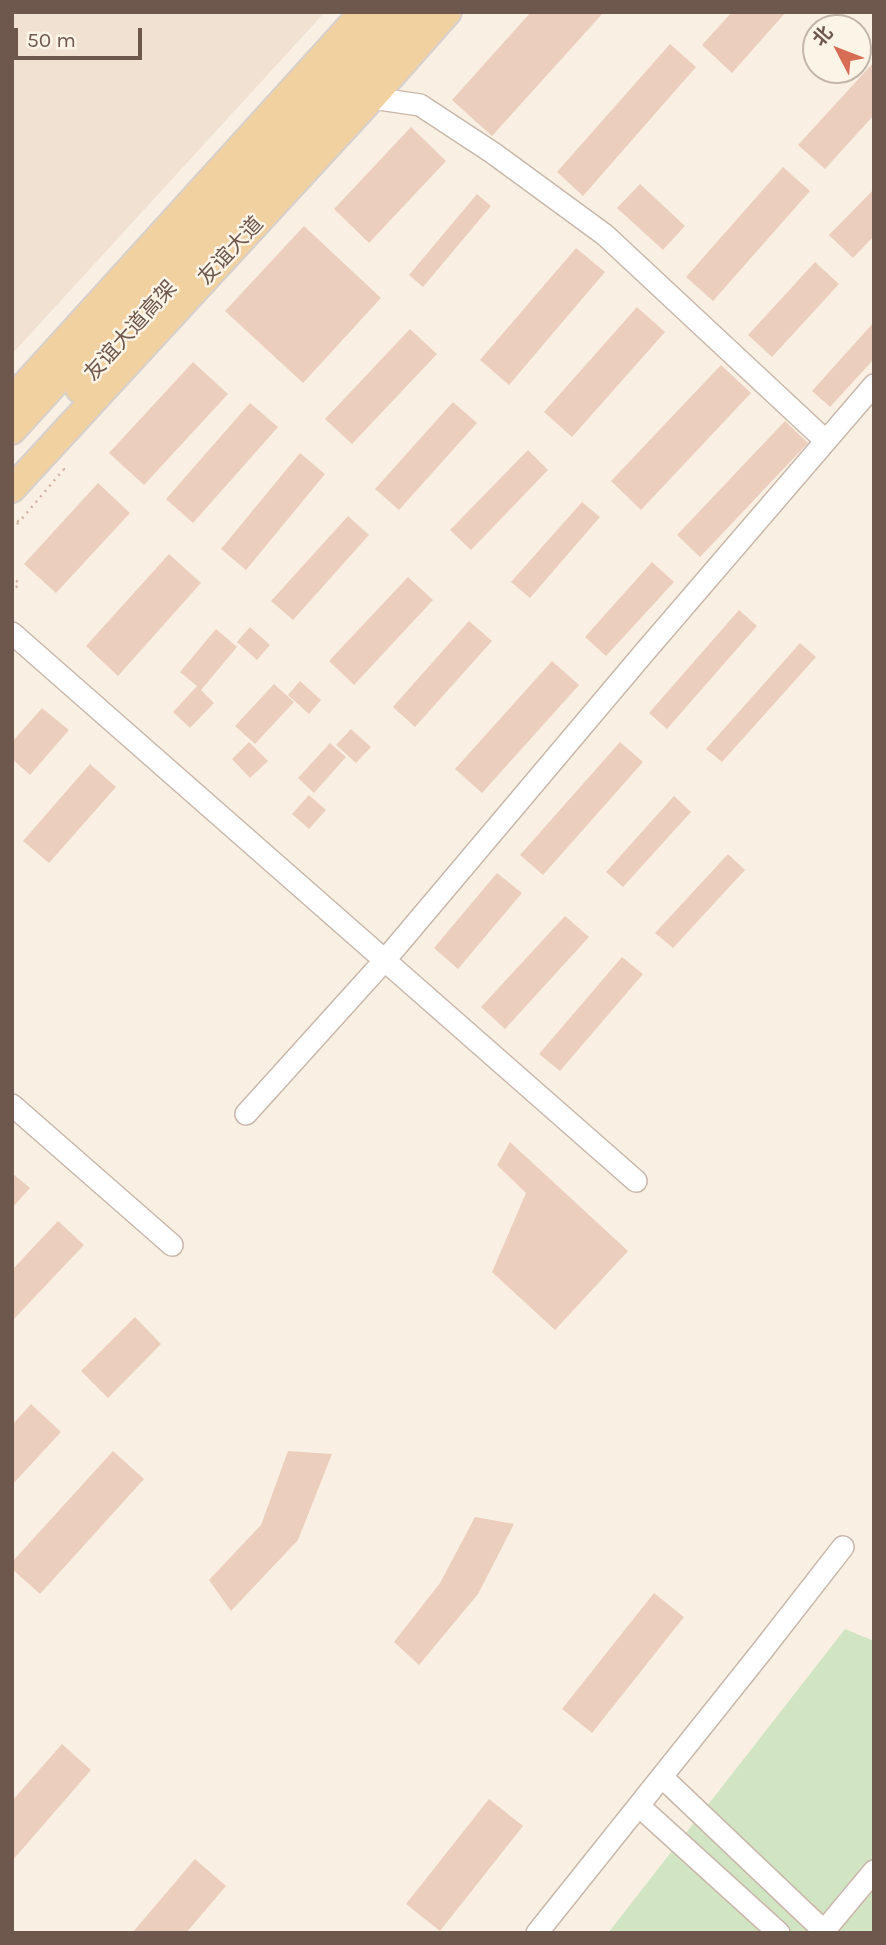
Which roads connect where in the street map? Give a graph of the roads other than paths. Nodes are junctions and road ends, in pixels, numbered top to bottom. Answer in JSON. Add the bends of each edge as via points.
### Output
{"nodes":[{"id":1,"x":363,"y":12,"type":"edge"},
{"id":2,"x":391,"y":12,"type":"edge"},
{"id":3,"x":419,"y":12,"type":"edge"},
{"id":4,"x":448,"y":12,"type":"edge"},
{"id":5,"x":372,"y":98,"type":"junction"},
{"id":6,"x":874,"y":385,"type":"edge"},
{"id":7,"x":12,"y":399,"type":"edge"},
{"id":8,"x":12,"y":431,"type":"edge"},
{"id":9,"x":826,"y":441,"type":"junction"},
{"id":10,"x":12,"y":463,"type":"edge"},
{"id":11,"x":12,"y":489,"type":"edge"},
{"id":12,"x":12,"y":633,"type":"edge"},
{"id":13,"x":385,"y":960,"type":"junction"},
{"id":14,"x":12,"y":1105,"type":"edge"},
{"id":15,"x":246,"y":1114,"type":"dead end"},
{"id":16,"x":636,"y":1181,"type":"dead end"},
{"id":17,"x":172,"y":1245,"type":"dead end"},
{"id":18,"x":843,"y":1547,"type":"dead end"},
{"id":19,"x":662,"y":1777,"type":"junction"},
{"id":20,"x":639,"y":1806,"type":"junction"},
{"id":21,"x":874,"y":1871,"type":"edge"},
{"id":22,"x":825,"y":1932,"type":"edge"},
{"id":23,"x":537,"y":1933,"type":"edge"},
{"id":24,"x":779,"y":1933,"type":"edge"}],
"edges":[{"from":1,"to":7,"type":"main road"},
{"from":2,"to":8,"type":"main road","name":"友谊大道高架"},
{"from":3,"to":10,"type":"main road","name":"友谊大道高架"},
{"from":4,"to":5,"type":"main road","name":"友谊大道"},
{"from":5,"to":9,"type":"street","via":[[420,105],[605,235]]},
{"from":5,"to":11,"type":"main road","name":"友谊大道"},
{"from":6,"to":9,"type":"street"},
{"from":9,"to":13,"type":"street"},
{"from":12,"to":13,"type":"street"},
{"from":13,"to":15,"type":"street"},
{"from":13,"to":16,"type":"street"},
{"from":14,"to":17,"type":"street"},
{"from":18,"to":19,"type":"street"},
{"from":19,"to":20,"type":"street"},
{"from":19,"to":22,"type":"street"},
{"from":20,"to":23,"type":"street"},
{"from":20,"to":24,"type":"street"},
{"from":21,"to":22,"type":"street"}]}
